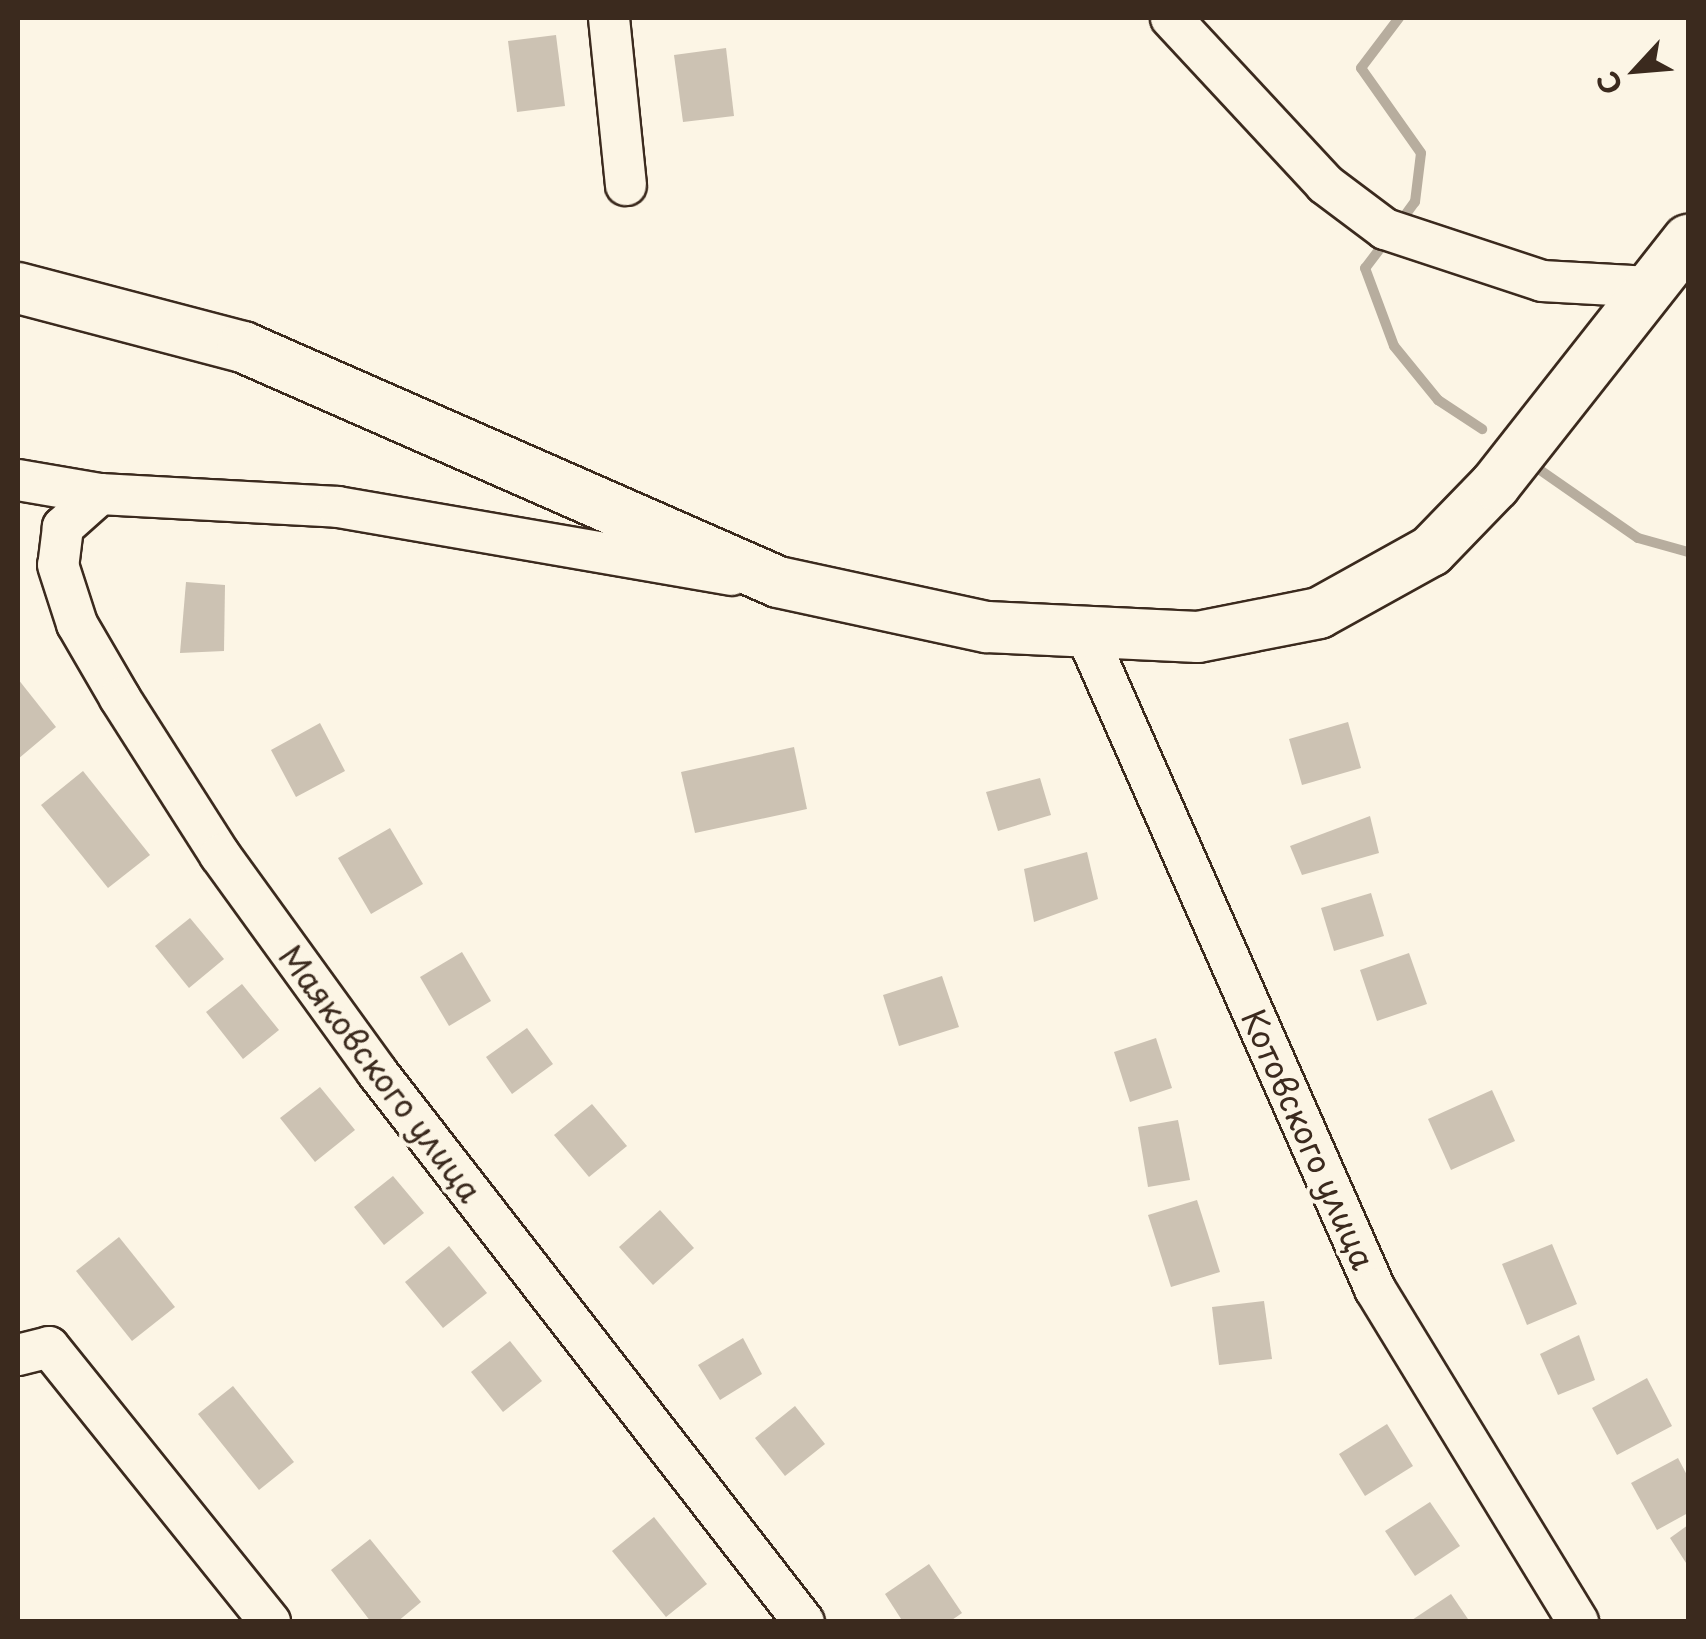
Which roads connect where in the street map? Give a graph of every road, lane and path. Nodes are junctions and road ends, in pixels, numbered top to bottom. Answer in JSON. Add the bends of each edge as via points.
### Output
{"nodes":[{"id":1,"x":609,"y":18,"type":"edge"},
{"id":2,"x":1171,"y":18,"type":"edge"},
{"id":3,"x":626,"y":185,"type":"dead end"},
{"id":4,"x":1688,"y":240,"type":"edge"},
{"id":5,"x":1650,"y":287,"type":"junction"},
{"id":6,"x":18,"y":288,"type":"edge"},
{"id":7,"x":18,"y":480,"type":"edge"},
{"id":8,"x":100,"y":494,"type":"junction"},
{"id":9,"x":778,"y":582,"type":"junction"},
{"id":10,"x":1086,"y":634,"type":"junction"},
{"id":11,"x":18,"y":1355,"type":"edge"},
{"id":12,"x":270,"y":1622,"type":"edge"},
{"id":13,"x":804,"y":1622,"type":"edge"},
{"id":14,"x":1578,"y":1622,"type":"edge"}],
"edges":[{"from":1,"to":3,"type":"street"},
{"from":2,"to":5,"type":"street","via":[[1325,184],[1385,228],[1542,281]]},
{"from":4,"to":5,"type":"main road"},
{"from":5,"to":10,"type":"main road","via":[[1495,485],[1397,576],[1278,627],[1198,637]]},
{"from":6,"to":9,"type":"main road","via":[[243,347]]},
{"from":7,"to":8,"type":"street"},
{"from":8,"to":9,"type":"street","via":[[338,507]]},
{"from":8,"to":13,"type":"street","name":"Маяковского улица","via":[[63,527],[58,565],[77,624],[120,698],[220,856],[377,1072]]},
{"from":9,"to":10,"type":"main road","via":[[987,627]]},
{"from":10,"to":14,"type":"street","name":"Котовского улица","via":[[1375,1289]]},
{"from":11,"to":12,"type":"street","via":[[49,1348]]}]}
